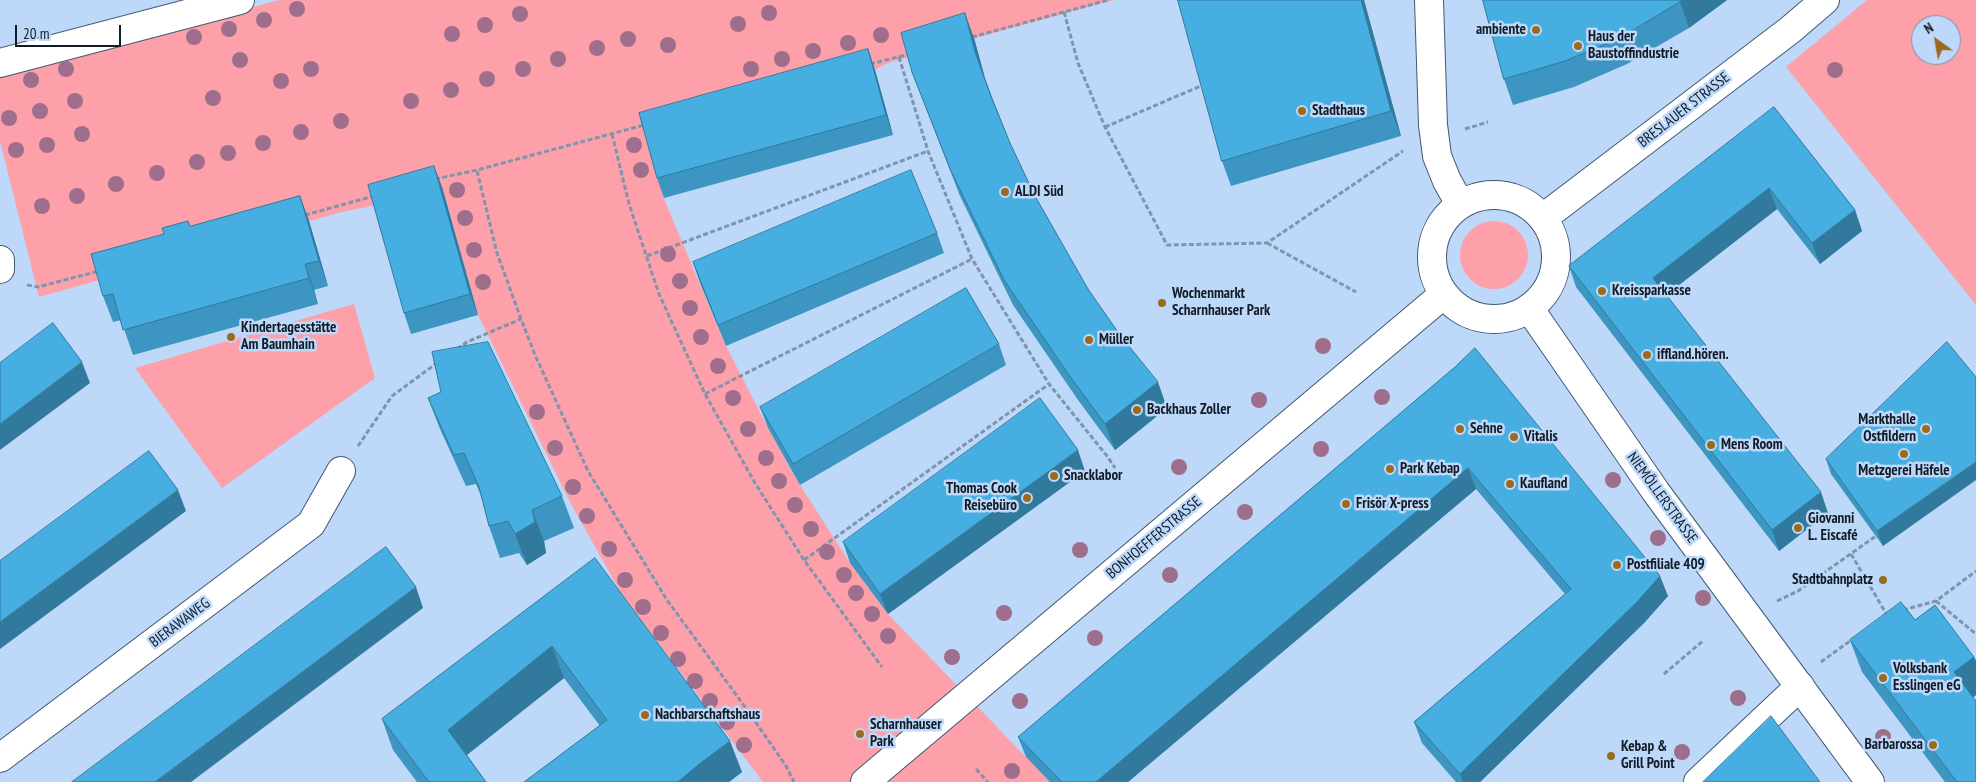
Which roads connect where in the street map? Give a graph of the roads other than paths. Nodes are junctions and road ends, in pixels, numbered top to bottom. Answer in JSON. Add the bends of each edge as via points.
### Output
{"nodes":[{"id":1,"x":240,"y":0,"type":"edge"},
{"id":2,"x":1428,"y":0,"type":"edge"},
{"id":3,"x":1825,"y":0,"type":"edge"},
{"id":4,"x":0,"y":64,"type":"edge"},
{"id":5,"x":1460,"y":204,"type":"junction"},
{"id":6,"x":1543,"y":218,"type":"junction"},
{"id":7,"x":0,"y":260,"type":"edge"},
{"id":8,"x":9,"y":276,"type":"edge"},
{"id":9,"x":1444,"y":294,"type":"junction"},
{"id":10,"x":1529,"y":308,"type":"junction"},
{"id":11,"x":341,"y":471,"type":"road end"},
{"id":12,"x":1800,"y":686,"type":"junction"},
{"id":13,"x":0,"y":758,"type":"edge"},
{"id":14,"x":864,"y":782,"type":"edge"},
{"id":15,"x":1698,"y":782,"type":"edge"},
{"id":16,"x":1870,"y":782,"type":"edge"}],
"edges":[{"from":1,"to":4,"type":"main road"},
{"from":2,"to":5,"type":"main road","via":[[1434,137],[1441,168]]},
{"from":3,"to":6,"type":"main road","name":"BRESLAUER STRASSE"},
{"from":5,"to":6,"type":"main road","via":[[1489,195],[1504,196],[1519,200]]},
{"from":5,"to":9,"type":"main road","via":[[1445,218],[1435,236],[1431,256],[1434,276]]},
{"from":6,"to":10,"type":"main road","via":[[1552,236],[1556,256],[1553,276],[1543,294]]},
{"from":7,"to":8,"type":"main road"},
{"from":9,"to":10,"type":"main road","via":[[1457,308],[1474,316],[1493,319],[1512,316]]},
{"from":9,"to":14,"type":"main road","name":"BONHOEFFERSTRASSE"},
{"from":10,"to":12,"type":"main road","name":"NIEMÖLLERSTRASSE","via":[[1656,492]]},
{"from":11,"to":13,"type":"main road","name":"BIERAWAWEG","via":[[312,524]]},
{"from":12,"to":15,"type":"main road"},
{"from":12,"to":16,"type":"main road","name":"NIEMÖLLERSTRASSE"}]}
